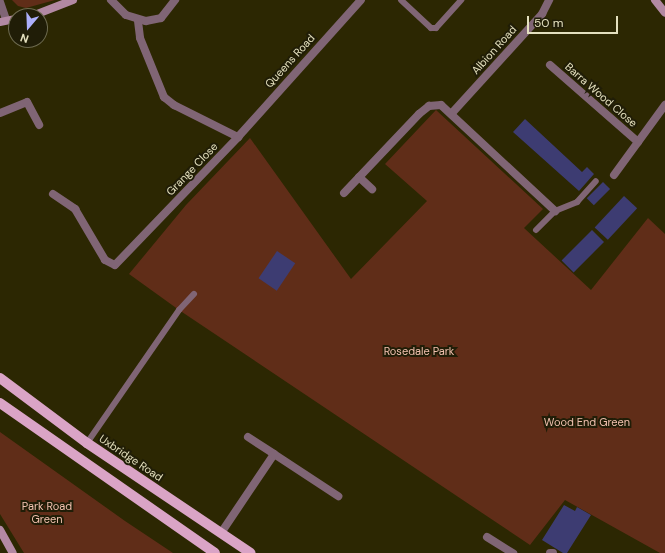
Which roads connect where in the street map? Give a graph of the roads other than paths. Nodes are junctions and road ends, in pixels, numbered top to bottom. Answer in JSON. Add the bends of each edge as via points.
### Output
{"nodes":[{"id":1,"x":73,"y":0,"type":"edge"},
{"id":2,"x":111,"y":0,"type":"edge"},
{"id":3,"x":175,"y":0,"type":"edge"},
{"id":4,"x":361,"y":0,"type":"edge"},
{"id":5,"x":401,"y":0,"type":"edge"},
{"id":6,"x":461,"y":0,"type":"edge"},
{"id":7,"x":549,"y":0,"type":"edge"},
{"id":8,"x":655,"y":0,"type":"edge"},
{"id":9,"x":0,"y":2,"type":"edge"},
{"id":10,"x":48,"y":10,"type":"edge"},
{"id":11,"x":665,"y":13,"type":"edge"},
{"id":12,"x":3,"y":21,"type":"edge"},
{"id":13,"x":138,"y":21,"type":"junction"},
{"id":14,"x":550,"y":65,"type":"dead end"},
{"id":15,"x":665,"y":105,"type":"edge"},
{"id":16,"x":0,"y":113,"type":"edge"},
{"id":17,"x":452,"y":113,"type":"junction"},
{"id":18,"x":39,"y":125,"type":"dead end"},
{"id":19,"x":238,"y":137,"type":"junction"},
{"id":20,"x":638,"y":142,"type":"junction"},
{"id":21,"x":614,"y":175,"type":"dead end"},
{"id":22,"x":359,"y":177,"type":"junction"},
{"id":23,"x":596,"y":181,"type":"dead end"},
{"id":24,"x":372,"y":189,"type":"dead end"},
{"id":25,"x":344,"y":193,"type":"dead end"},
{"id":26,"x":53,"y":194,"type":"dead end"},
{"id":27,"x":554,"y":211,"type":"junction"},
{"id":28,"x":536,"y":230,"type":"dead end"},
{"id":29,"x":194,"y":294,"type":"dead end"},
{"id":30,"x":0,"y":378,"type":"edge"},
{"id":31,"x":0,"y":403,"type":"edge"},
{"id":32,"x":248,"y":437,"type":"dead end"},
{"id":33,"x":88,"y":443,"type":"junction"},
{"id":34,"x":274,"y":454,"type":"junction"},
{"id":35,"x":338,"y":496,"type":"dead end"},
{"id":36,"x":0,"y":530,"type":"edge"},
{"id":37,"x":221,"y":533,"type":"junction"},
{"id":38,"x":487,"y":537,"type":"dead end"},
{"id":39,"x":13,"y":553,"type":"edge"},
{"id":40,"x":215,"y":553,"type":"edge"},
{"id":41,"x":251,"y":553,"type":"edge"},
{"id":42,"x":512,"y":553,"type":"edge"},
{"id":43,"x":550,"y":553,"type":"edge"},
{"id":44,"x":553,"y":553,"type":"edge"}],
"edges":[{"from":1,"to":10,"type":"street"},
{"from":2,"to":13,"type":"street","via":[[126,15]]},
{"from":3,"to":13,"type":"street","via":[[161,18]]},
{"from":4,"to":19,"type":"street","name":"Queens Road"},
{"from":5,"to":6,"type":"lane","via":[[431,28],[436,28]]},
{"from":7,"to":17,"type":"street","name":"Albion Road","via":[[542,14]]},
{"from":8,"to":11,"type":"street"},
{"from":9,"to":12,"type":"street"},
{"from":13,"to":19,"type":"street","name":"Grange Close","via":[[140,38],[164,97],[174,105]]},
{"from":14,"to":20,"type":"street","name":"Barra Wood Close"},
{"from":15,"to":20,"type":"street","name":"Barra Wood Close"},
{"from":16,"to":18,"type":"street","via":[[27,102]]},
{"from":17,"to":22,"type":"street","via":[[442,105],[430,106],[419,114]]},
{"from":17,"to":27,"type":"street"},
{"from":19,"to":26,"type":"street","name":"Grange Close","via":[[114,265],[105,260],[75,209]]},
{"from":20,"to":21,"type":"street","name":"Barra Wood Close"},
{"from":22,"to":24,"type":"street"},
{"from":22,"to":25,"type":"street"},
{"from":23,"to":27,"type":"lane","via":[[577,202]]},
{"from":27,"to":28,"type":"lane"},
{"from":29,"to":33,"type":"lane","via":[[179,310]]},
{"from":30,"to":33,"type":"main road","name":"Uxbridge Road"},
{"from":31,"to":40,"type":"main road"},
{"from":32,"to":34,"type":"street"},
{"from":33,"to":37,"type":"main road","name":"Uxbridge Road"},
{"from":34,"to":35,"type":"street"},
{"from":34,"to":37,"type":"street"},
{"from":36,"to":39,"type":"street"},
{"from":37,"to":41,"type":"main road","name":"Uxbridge Road"},
{"from":38,"to":42,"type":"street"},
{"from":43,"to":44,"type":"street"}]}
